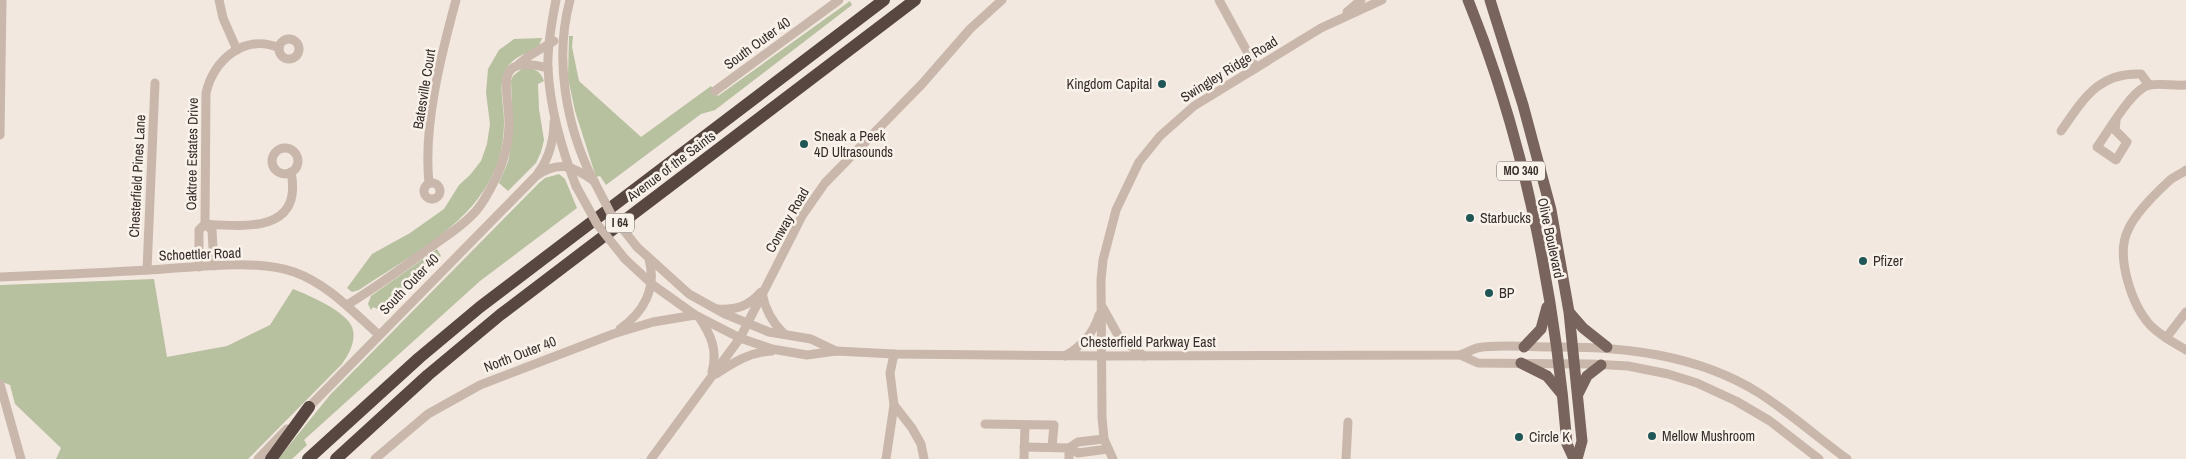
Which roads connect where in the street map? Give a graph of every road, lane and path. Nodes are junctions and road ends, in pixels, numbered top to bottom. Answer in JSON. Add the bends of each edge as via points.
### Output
{"nodes":[{"id":1,"x":2,"y":0,"type":"edge"},
{"id":2,"x":219,"y":0,"type":"edge"},
{"id":3,"x":456,"y":0,"type":"edge"},
{"id":4,"x":556,"y":0,"type":"edge"},
{"id":5,"x":570,"y":0,"type":"edge"},
{"id":6,"x":839,"y":0,"type":"edge"},
{"id":7,"x":884,"y":0,"type":"edge"},
{"id":8,"x":915,"y":0,"type":"edge"},
{"id":9,"x":1002,"y":0,"type":"edge"},
{"id":10,"x":1219,"y":0,"type":"edge"},
{"id":11,"x":1361,"y":0,"type":"edge"},
{"id":12,"x":1382,"y":0,"type":"edge"},
{"id":13,"x":1468,"y":0,"type":"edge"},
{"id":14,"x":1490,"y":0,"type":"edge"},
{"id":15,"x":1339,"y":19,"type":"junction"},
{"id":16,"x":565,"y":32,"type":"junction"},
{"id":17,"x":551,"y":43,"type":"junction"},
{"id":18,"x":279,"y":48,"type":"dead end"},
{"id":19,"x":237,"y":50,"type":"junction"},
{"id":20,"x":515,"y":67,"type":"junction"},
{"id":21,"x":548,"y":68,"type":"junction"},
{"id":22,"x":1256,"y":68,"type":"junction"},
{"id":23,"x":155,"y":83,"type":"dead end"},
{"id":24,"x":2149,"y":85,"type":"junction"},
{"id":25,"x":2186,"y":85,"type":"edge"},
{"id":26,"x":715,"y":91,"type":"dead end"},
{"id":27,"x":554,"y":107,"type":"junction"},
{"id":28,"x":2116,"y":121,"type":"dead end"},
{"id":29,"x":2062,"y":131,"type":"dead end"},
{"id":30,"x":0,"y":136,"type":"edge"},
{"id":31,"x":568,"y":166,"type":"junction"},
{"id":32,"x":2186,"y":170,"type":"edge"},
{"id":33,"x":290,"y":172,"type":"dead end"},
{"id":34,"x":536,"y":176,"type":"junction"},
{"id":35,"x":591,"y":177,"type":"junction"},
{"id":36,"x":429,"y":183,"type":"dead end"},
{"id":37,"x":205,"y":224,"type":"junction"},
{"id":38,"x":649,"y":258,"type":"junction"},
{"id":39,"x":214,"y":266,"type":"junction"},
{"id":40,"x":199,"y":267,"type":"junction"},
{"id":41,"x":147,"y":270,"type":"junction"},
{"id":42,"x":0,"y":277,"type":"edge"},
{"id":43,"x":768,"y":282,"type":"junction"},
{"id":44,"x":652,"y":284,"type":"junction"},
{"id":45,"x":762,"y":293,"type":"junction"},
{"id":46,"x":1549,"y":301,"type":"junction"},
{"id":47,"x":347,"y":305,"type":"junction"},
{"id":48,"x":1101,"y":306,"type":"junction"},
{"id":49,"x":714,"y":309,"type":"junction"},
{"id":50,"x":1569,"y":312,"type":"junction"},
{"id":51,"x":2186,"y":312,"type":"edge"},
{"id":52,"x":697,"y":316,"type":"junction"},
{"id":53,"x":747,"y":324,"type":"junction"},
{"id":54,"x":613,"y":334,"type":"junction"},
{"id":55,"x":379,"y":335,"type":"junction"},
{"id":56,"x":784,"y":335,"type":"junction"},
{"id":57,"x":740,"y":338,"type":"junction"},
{"id":58,"x":2166,"y":338,"type":"junction"},
{"id":59,"x":1524,"y":347,"type":"junction"},
{"id":60,"x":1556,"y":347,"type":"junction"},
{"id":61,"x":1572,"y":347,"type":"junction"},
{"id":62,"x":1607,"y":348,"type":"junction"},
{"id":63,"x":780,"y":350,"type":"junction"},
{"id":64,"x":2186,"y":350,"type":"edge"},
{"id":65,"x":836,"y":352,"type":"junction"},
{"id":66,"x":894,"y":354,"type":"junction"},
{"id":67,"x":1460,"y":355,"type":"junction"},
{"id":68,"x":1064,"y":356,"type":"junction"},
{"id":69,"x":1102,"y":356,"type":"junction"},
{"id":70,"x":1144,"y":356,"type":"junction"},
{"id":71,"x":1521,"y":363,"type":"junction"},
{"id":72,"x":1574,"y":363,"type":"junction"},
{"id":73,"x":1558,"y":364,"type":"junction"},
{"id":74,"x":1601,"y":365,"type":"junction"},
{"id":75,"x":711,"y":376,"type":"junction"},
{"id":76,"x":0,"y":384,"type":"edge"},
{"id":77,"x":1561,"y":393,"type":"junction"},
{"id":78,"x":1577,"y":395,"type":"junction"},
{"id":79,"x":894,"y":405,"type":"junction"},
{"id":80,"x":309,"y":407,"type":"junction"},
{"id":81,"x":1348,"y":422,"type":"dead end"},
{"id":82,"x":985,"y":424,"type":"dead end"},
{"id":83,"x":1025,"y":425,"type":"junction"},
{"id":84,"x":1104,"y":439,"type":"junction"},
{"id":85,"x":1052,"y":446,"type":"junction"},
{"id":86,"x":1024,"y":447,"type":"junction"},
{"id":87,"x":1069,"y":448,"type":"junction"},
{"id":88,"x":1108,"y":449,"type":"junction"},
{"id":89,"x":21,"y":459,"type":"edge"},
{"id":90,"x":258,"y":459,"type":"edge"},
{"id":91,"x":272,"y":459,"type":"edge"},
{"id":92,"x":308,"y":459,"type":"edge"},
{"id":93,"x":336,"y":459,"type":"edge"},
{"id":94,"x":375,"y":459,"type":"edge"},
{"id":95,"x":651,"y":459,"type":"edge"},
{"id":96,"x":886,"y":459,"type":"edge"},
{"id":97,"x":924,"y":459,"type":"edge"},
{"id":98,"x":1024,"y":459,"type":"edge"},
{"id":99,"x":1069,"y":459,"type":"edge"},
{"id":100,"x":1113,"y":459,"type":"edge"},
{"id":101,"x":1346,"y":459,"type":"edge"},
{"id":102,"x":1576,"y":459,"type":"edge"},
{"id":103,"x":1819,"y":459,"type":"edge"},
{"id":104,"x":1847,"y":459,"type":"edge"}],
"edges":[{"from":1,"to":30,"type":"street"},
{"from":2,"to":19,"type":"street"},
{"from":3,"to":36,"type":"street","name":"Batesville Court","via":[[438,76],[428,162]]},
{"from":4,"to":17,"type":"street","name":"Chesterfield Parkway East"},
{"from":5,"to":16,"type":"street","name":"Chesterfield Parkway East"},
{"from":6,"to":26,"type":"street","name":"South Outer 40"},
{"from":7,"to":92,"type":"highway","name":"Avenue of the Saints","number":"I 64","via":[[480,307],[405,369]]},
{"from":8,"to":93,"type":"highway","name":"Avenue of the Saints","number":"I 64","via":[[493,321]]},
{"from":9,"to":43,"type":"street","name":"Conway Road","via":[[964,34],[922,84],[825,183],[802,216]]},
{"from":10,"to":22,"type":"street"},
{"from":11,"to":15,"type":"street","name":"Swingley Ridge Road"},
{"from":12,"to":15,"type":"street","name":"Swingley Ridge Road"},
{"from":13,"to":46,"type":"main road","name":"Olive Boulevard","number":"MO 340","via":[[1511,131]]},
{"from":14,"to":50,"type":"main road","name":"Olive Boulevard","number":"MO 340","via":[[1551,210]]},
{"from":15,"to":22,"type":"street","name":"Swingley Ridge Road"},
{"from":16,"to":17,"type":"street"},
{"from":16,"to":35,"type":"street","name":"Chesterfield Parkway East","via":[[566,98]]},
{"from":17,"to":20,"type":"street"},
{"from":17,"to":21,"type":"street","name":"Chesterfield Parkway East"},
{"from":18,"to":19,"type":"street","name":"Oaktree Estates Drive","via":[[259,43]]},
{"from":19,"to":37,"type":"street","name":"Oaktree Estates Drive","via":[[216,68],[206,93]]},
{"from":20,"to":21,"type":"street","via":[[529,63]]},
{"from":20,"to":47,"type":"street","via":[[506,79],[505,87],[509,124],[505,151],[498,174],[481,205],[457,228]]},
{"from":21,"to":27,"type":"street","name":"Chesterfield Parkway East"},
{"from":22,"to":48,"type":"street","name":"Swingley Ridge Road","via":[[1182,115],[1139,162],[1122,194],[1105,246]]},
{"from":23,"to":41,"type":"street","name":"Chesterfield Pines Lane"},
{"from":24,"to":25,"type":"street"},
{"from":24,"to":28,"type":"street","via":[[2134,94]]},
{"from":24,"to":29,"type":"street","via":[[2141,74],[2117,76],[2105,81],[2086,96]]},
{"from":27,"to":31,"type":"street","name":"Chesterfield Parkway East"},
{"from":27,"to":34,"type":"street","via":[[554,134]]},
{"from":31,"to":34,"type":"street","name":"South Outer 40","via":[[546,169]]},
{"from":31,"to":35,"type":"street"},
{"from":31,"to":44,"type":"street","name":"Chesterfield Parkway East","bridge":true,"via":[[597,224],[625,259]]},
{"from":32,"to":58,"type":"street","via":[[2171,179],[2139,214],[2124,239],[2125,270],[2133,293],[2149,324]]},
{"from":33,"to":37,"type":"street","via":[[293,198],[278,217],[259,224]]},
{"from":34,"to":55,"type":"street","name":"South Outer 40"},
{"from":35,"to":38,"type":"street","name":"Chesterfield Parkway East","bridge":true,"via":[[611,214]]},
{"from":37,"to":39,"type":"street","name":"Oaktree Estates Drive","via":[[212,230]]},
{"from":37,"to":40,"type":"street","name":"Oaktree Estates Drive","via":[[199,230]]},
{"from":38,"to":44,"type":"street"},
{"from":38,"to":49,"type":"street","name":"Chesterfield Parkway East","via":[[689,294]]},
{"from":39,"to":40,"type":"street","name":"Schoettler Road"},
{"from":39,"to":47,"type":"street","name":"Schoettler Road","via":[[268,266],[294,272]]},
{"from":40,"to":41,"type":"street","name":"Schoettler Road"},
{"from":41,"to":42,"type":"street","name":"Schoettler Road"},
{"from":43,"to":45,"type":"street","name":"Conway Road"},
{"from":43,"to":49,"type":"street","via":[[759,295],[743,307]]},
{"from":44,"to":52,"type":"street","name":"Chesterfield Parkway East"},
{"from":44,"to":54,"type":"street","via":[[640,311]]},
{"from":45,"to":53,"type":"street","name":"Conway Road"},
{"from":45,"to":56,"type":"street","via":[[774,324]]},
{"from":46,"to":59,"type":"main road","via":[[1541,329]]},
{"from":46,"to":60,"type":"main road","name":"Olive Boulevard","number":"MO 340"},
{"from":47,"to":55,"type":"street","name":"Schoettler Road"},
{"from":48,"to":68,"type":"street","via":[[1094,329],[1084,342]]},
{"from":48,"to":69,"type":"street","name":"Swingley Ridge Road"},
{"from":48,"to":70,"type":"street","via":[[1119,337]]},
{"from":49,"to":53,"type":"street","name":"Chesterfield Parkway East"},
{"from":50,"to":61,"type":"main road","name":"Olive Boulevard","number":"MO 340"},
{"from":50,"to":62,"type":"main road"},
{"from":51,"to":58,"type":"street"},
{"from":52,"to":54,"type":"street","name":"North Outer 40","via":[[653,322]]},
{"from":52,"to":57,"type":"street","name":"Chesterfield Parkway East"},
{"from":52,"to":75,"type":"street","via":[[714,344],[715,361]]},
{"from":53,"to":56,"type":"street","name":"Chesterfield Parkway East"},
{"from":53,"to":57,"type":"street","name":"Conway Road"},
{"from":54,"to":94,"type":"street","name":"North Outer 40","via":[[511,371],[451,400],[410,427]]},
{"from":55,"to":80,"type":"street","name":"South Outer 40"},
{"from":56,"to":65,"type":"street","name":"Chesterfield Parkway East","via":[[811,339]]},
{"from":57,"to":63,"type":"street","name":"Chesterfield Parkway East"},
{"from":57,"to":75,"type":"street","name":"Conway Road"},
{"from":58,"to":64,"type":"street"},
{"from":59,"to":60,"type":"street","name":"Chesterfield Parkway East"},
{"from":59,"to":67,"type":"street","name":"Chesterfield Parkway East","via":[[1478,348]]},
{"from":60,"to":61,"type":"street","name":"Chesterfield Parkway East"},
{"from":60,"to":73,"type":"main road","name":"Olive Boulevard","number":"MO 340"},
{"from":61,"to":62,"type":"street","name":"Chesterfield Parkway East"},
{"from":61,"to":72,"type":"main road","name":"Olive Boulevard","number":"MO 340"},
{"from":62,"to":104,"type":"street","name":"Chesterfield Parkway East","via":[[1672,358],[1726,376],[1790,414]]},
{"from":63,"to":65,"type":"street","name":"Chesterfield Parkway East","via":[[807,355]]},
{"from":63,"to":75,"type":"street","via":[[741,358]]},
{"from":65,"to":66,"type":"street","name":"Chesterfield Parkway East"},
{"from":66,"to":68,"type":"street","name":"Chesterfield Parkway East"},
{"from":66,"to":79,"type":"street","via":[[890,374]]},
{"from":67,"to":70,"type":"street","name":"Chesterfield Parkway East"},
{"from":67,"to":71,"type":"street","name":"Chesterfield Parkway East","via":[[1478,363]]},
{"from":68,"to":69,"type":"street","name":"Chesterfield Parkway East"},
{"from":69,"to":70,"type":"street","name":"Chesterfield Parkway East"},
{"from":69,"to":84,"type":"street","name":"Swingley Ridge Road"},
{"from":71,"to":73,"type":"street","name":"Chesterfield Parkway East"},
{"from":71,"to":77,"type":"main road","via":[[1547,376]]},
{"from":72,"to":73,"type":"street","name":"Chesterfield Parkway East"},
{"from":72,"to":74,"type":"street","name":"Chesterfield Parkway East"},
{"from":72,"to":78,"type":"main road","name":"Olive Boulevard","number":"MO 340"},
{"from":73,"to":77,"type":"main road","name":"Olive Boulevard","number":"MO 340"},
{"from":74,"to":78,"type":"main road","via":[[1587,376]]},
{"from":74,"to":103,"type":"street","name":"Chesterfield Parkway East","via":[[1628,366],[1697,383],[1770,421]]},
{"from":75,"to":95,"type":"street","name":"Conway Road"},
{"from":76,"to":89,"type":"street"},
{"from":77,"to":102,"type":"main road","name":"Olive Boulevard","number":"MO 340","via":[[1567,444]]},
{"from":78,"to":102,"type":"main road","name":"Olive Boulevard","number":"MO 340","via":[[1582,442]]},
{"from":79,"to":96,"type":"street"},
{"from":79,"to":97,"type":"street","via":[[921,444]]},
{"from":80,"to":90,"type":"street","name":"South Outer 40"},
{"from":80,"to":91,"type":"highway"},
{"from":81,"to":101,"type":"street"},
{"from":82,"to":83,"type":"street"},
{"from":83,"to":85,"type":"street","via":[[1054,425]]},
{"from":83,"to":86,"type":"street"},
{"from":84,"to":87,"type":"street","via":[[1078,442]]},
{"from":84,"to":88,"type":"street"},
{"from":85,"to":86,"type":"street"},
{"from":85,"to":87,"type":"street"},
{"from":86,"to":98,"type":"street"},
{"from":87,"to":88,"type":"street","via":[[1078,454]]},
{"from":87,"to":99,"type":"street"},
{"from":88,"to":100,"type":"street"}]}
